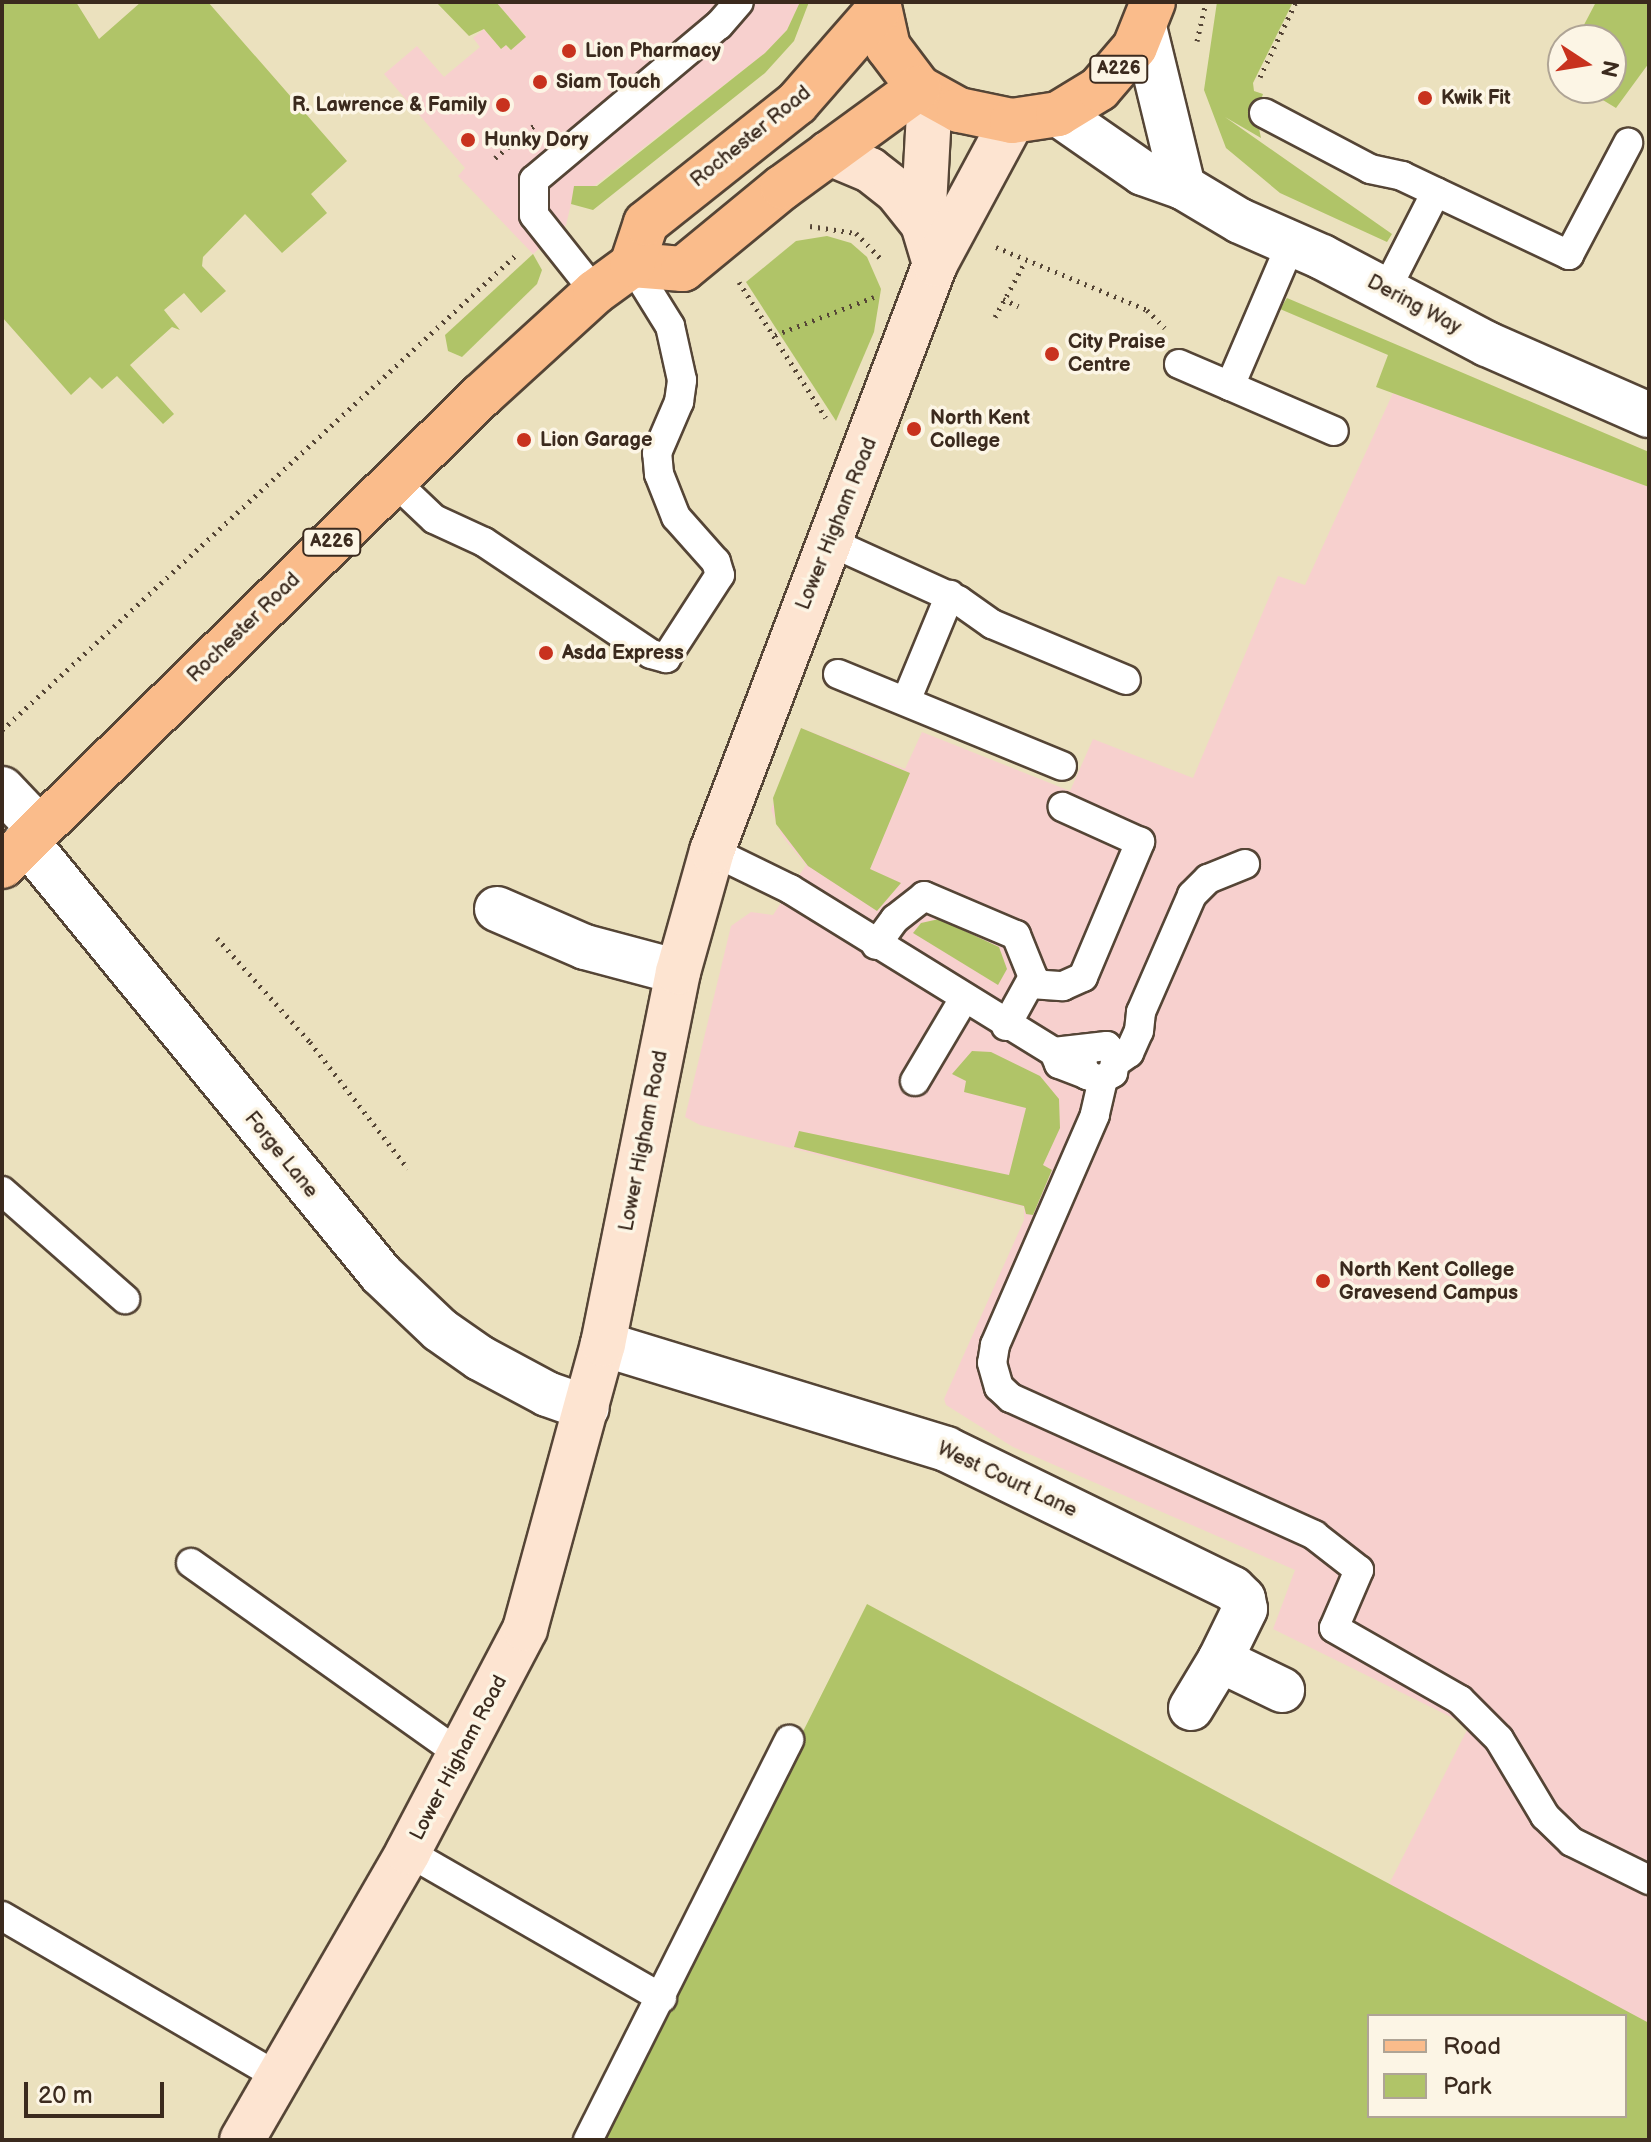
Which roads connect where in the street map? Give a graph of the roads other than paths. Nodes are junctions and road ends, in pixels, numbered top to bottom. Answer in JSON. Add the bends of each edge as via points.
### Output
{"nodes":[{"id":1,"x":739,"y":2,"type":"edge"},
{"id":2,"x":878,"y":6,"type":"edge"},
{"id":3,"x":1149,"y":16,"type":"edge"},
{"id":4,"x":924,"y":92,"type":"junction"},
{"id":5,"x":1264,"y":113,"type":"road end"},
{"id":6,"x":1058,"y":114,"type":"junction"},
{"id":7,"x":1012,"y":121,"type":"junction"},
{"id":8,"x":1628,"y":143,"type":"dead end"},
{"id":9,"x":829,"y":153,"type":"junction"},
{"id":10,"x":1183,"y":187,"type":"junction"},
{"id":11,"x":1436,"y":192,"type":"junction"},
{"id":12,"x":929,"y":244,"type":"junction"},
{"id":13,"x":1291,"y":244,"type":"junction"},
{"id":14,"x":632,"y":265,"type":"junction"},
{"id":15,"x":1386,"y":290,"type":"junction"},
{"id":16,"x":595,"y":292,"type":"junction"},
{"id":17,"x":1179,"y":364,"type":"road end"},
{"id":18,"x":1230,"y":386,"type":"junction"},
{"id":19,"x":1649,"y":415,"type":"edge"},
{"id":20,"x":1334,"y":431,"type":"dead end"},
{"id":21,"x":394,"y":481,"type":"junction"},
{"id":22,"x":830,"y":542,"type":"junction"},
{"id":23,"x":950,"y":595,"type":"junction"},
{"id":24,"x":838,"y":674,"type":"dead end"},
{"id":25,"x":1126,"y":680,"type":"dead end"},
{"id":26,"x":906,"y":701,"type":"junction"},
{"id":27,"x":1062,"y":766,"type":"dead end"},
{"id":28,"x":2,"y":789,"type":"edge"},
{"id":29,"x":1063,"y":807,"type":"dead end"},
{"id":30,"x":22,"y":845,"type":"edge"},
{"id":31,"x":712,"y":851,"type":"junction"},
{"id":32,"x":1245,"y":864,"type":"dead end"},
{"id":33,"x":497,"y":909,"type":"dead end"},
{"id":34,"x":876,"y":945,"type":"junction"},
{"id":35,"x":678,"y":972,"type":"junction"},
{"id":36,"x":1031,"y":984,"type":"junction"},
{"id":37,"x":963,"y":1000,"type":"junction"},
{"id":38,"x":1006,"y":1026,"type":"junction"},
{"id":39,"x":1099,"y":1062,"type":"junction"},
{"id":40,"x":915,"y":1081,"type":"dead end"},
{"id":41,"x":2,"y":1191,"type":"edge"},
{"id":42,"x":125,"y":1299,"type":"dead end"},
{"id":43,"x":603,"y":1344,"type":"junction"},
{"id":44,"x":587,"y":1408,"type":"junction"},
{"id":45,"x":191,"y":1563,"type":"dead end"},
{"id":46,"x":1220,"y":1660,"type":"junction"},
{"id":47,"x":1282,"y":1690,"type":"dead end"},
{"id":48,"x":1191,"y":1708,"type":"dead end"},
{"id":49,"x":789,"y":1740,"type":"dead end"},
{"id":50,"x":461,"y":1755,"type":"junction"},
{"id":51,"x":408,"y":1852,"type":"junction"},
{"id":52,"x":1649,"y":1880,"type":"edge"},
{"id":53,"x":2,"y":1916,"type":"edge"},
{"id":54,"x":662,"y":1998,"type":"junction"},
{"id":55,"x":279,"y":2077,"type":"junction"},
{"id":56,"x":242,"y":2140,"type":"edge"},
{"id":57,"x":588,"y":2140,"type":"edge"}],
"edges":[{"from":1,"to":16,"type":"lane","via":[[719,25],[537,177],[531,206]]},
{"from":2,"to":4,"type":"main road","number":"A226","via":[[888,47]]},
{"from":2,"to":14,"type":"main road","name":"Rochester Road","number":"A226","via":[[797,103],[646,223]]},
{"from":3,"to":6,"type":"main road","number":"A226","via":[[1112,77]]},
{"from":3,"to":10,"type":"street"},
{"from":4,"to":7,"type":"main road","number":"A226","via":[[959,110]]},
{"from":4,"to":9,"type":"main road"},
{"from":4,"to":12,"type":"street","name":"Lower Higham Road"},
{"from":5,"to":11,"type":"lane","via":[[1364,166]]},
{"from":6,"to":7,"type":"main road","number":"A226"},
{"from":6,"to":10,"type":"street","name":"Dering Way","via":[[1143,173]]},
{"from":7,"to":12,"type":"street","name":"Lower Higham Road"},
{"from":8,"to":11,"type":"lane","via":[[1572,255]]},
{"from":9,"to":12,"type":"street","via":[[885,181]]},
{"from":9,"to":14,"type":"main road","via":[[683,269]]},
{"from":10,"to":13,"type":"street","name":"Dering Way"},
{"from":11,"to":15,"type":"lane"},
{"from":12,"to":22,"type":"street","name":"Lower Higham Road"},
{"from":13,"to":15,"type":"street","name":"Dering Way"},
{"from":13,"to":18,"type":"lane"},
{"from":14,"to":16,"type":"main road","name":"Rochester Road","number":"A226"},
{"from":14,"to":21,"type":"lane","via":[[670,326],[682,380],[679,402],[657,453],[659,474],[676,517],[716,562],[720,575],[666,658],[651,654],[484,542],[434,519]]},
{"from":15,"to":19,"type":"street","name":"Dering Way","via":[[1487,344]]},
{"from":16,"to":21,"type":"main road","name":"Rochester Road","number":"A226"},
{"from":17,"to":18,"type":"lane"},
{"from":18,"to":20,"type":"lane"},
{"from":21,"to":30,"type":"main road","name":"Rochester Road","number":"A226"},
{"from":22,"to":23,"type":"lane"},
{"from":22,"to":31,"type":"street","name":"Lower Higham Road"},
{"from":23,"to":25,"type":"lane","via":[[992,624]]},
{"from":23,"to":26,"type":"lane"},
{"from":24,"to":26,"type":"lane"},
{"from":26,"to":27,"type":"lane"},
{"from":28,"to":30,"type":"street","name":"Forge Lane"},
{"from":29,"to":36,"type":"lane","via":[[1140,842],[1083,977],[1063,986]]},
{"from":30,"to":44,"type":"street","name":"Forge Lane","via":[[381,1274],[440,1330],[480,1358],[561,1401]]},
{"from":31,"to":34,"type":"lane","via":[[752,867]]},
{"from":31,"to":35,"type":"street","name":"Lower Higham Road"},
{"from":32,"to":39,"type":"lane","via":[[1208,879],[1192,895],[1141,1012]]},
{"from":33,"to":35,"type":"street","via":[[585,947]]},
{"from":34,"to":36,"type":"lane","via":[[899,916],[929,896],[1019,937],[1031,967]]},
{"from":34,"to":37,"type":"lane"},
{"from":35,"to":43,"type":"street","name":"Lower Higham Road"},
{"from":36,"to":38,"type":"lane"},
{"from":37,"to":38,"type":"lane"},
{"from":37,"to":40,"type":"lane"},
{"from":38,"to":39,"type":"lane","via":[[1054,1052]]},
{"from":39,"to":52,"type":"lane","via":[[1095,1115],[995,1345],[992,1363],[999,1387],[1011,1398],[1314,1535],[1359,1570],[1334,1628],[1460,1700],[1499,1739],[1545,1816],[1572,1842]]},
{"from":41,"to":42,"type":"lane"},
{"from":43,"to":44,"type":"street","name":"Lower Higham Road"},
{"from":43,"to":46,"type":"street","name":"West Court Lane","via":[[946,1449],[1233,1589],[1245,1609]]},
{"from":44,"to":50,"type":"street","name":"Lower Higham Road","via":[[525,1629]]},
{"from":45,"to":50,"type":"lane"},
{"from":46,"to":47,"type":"street"},
{"from":46,"to":48,"type":"street","name":"West Court Lane"},
{"from":49,"to":54,"type":"lane"},
{"from":50,"to":51,"type":"street","name":"Lower Higham Road"},
{"from":51,"to":54,"type":"lane"},
{"from":51,"to":55,"type":"street","name":"Lower Higham Road"},
{"from":53,"to":55,"type":"lane"},
{"from":54,"to":57,"type":"lane"},
{"from":55,"to":56,"type":"street","name":"Lower Higham Road"}]}
